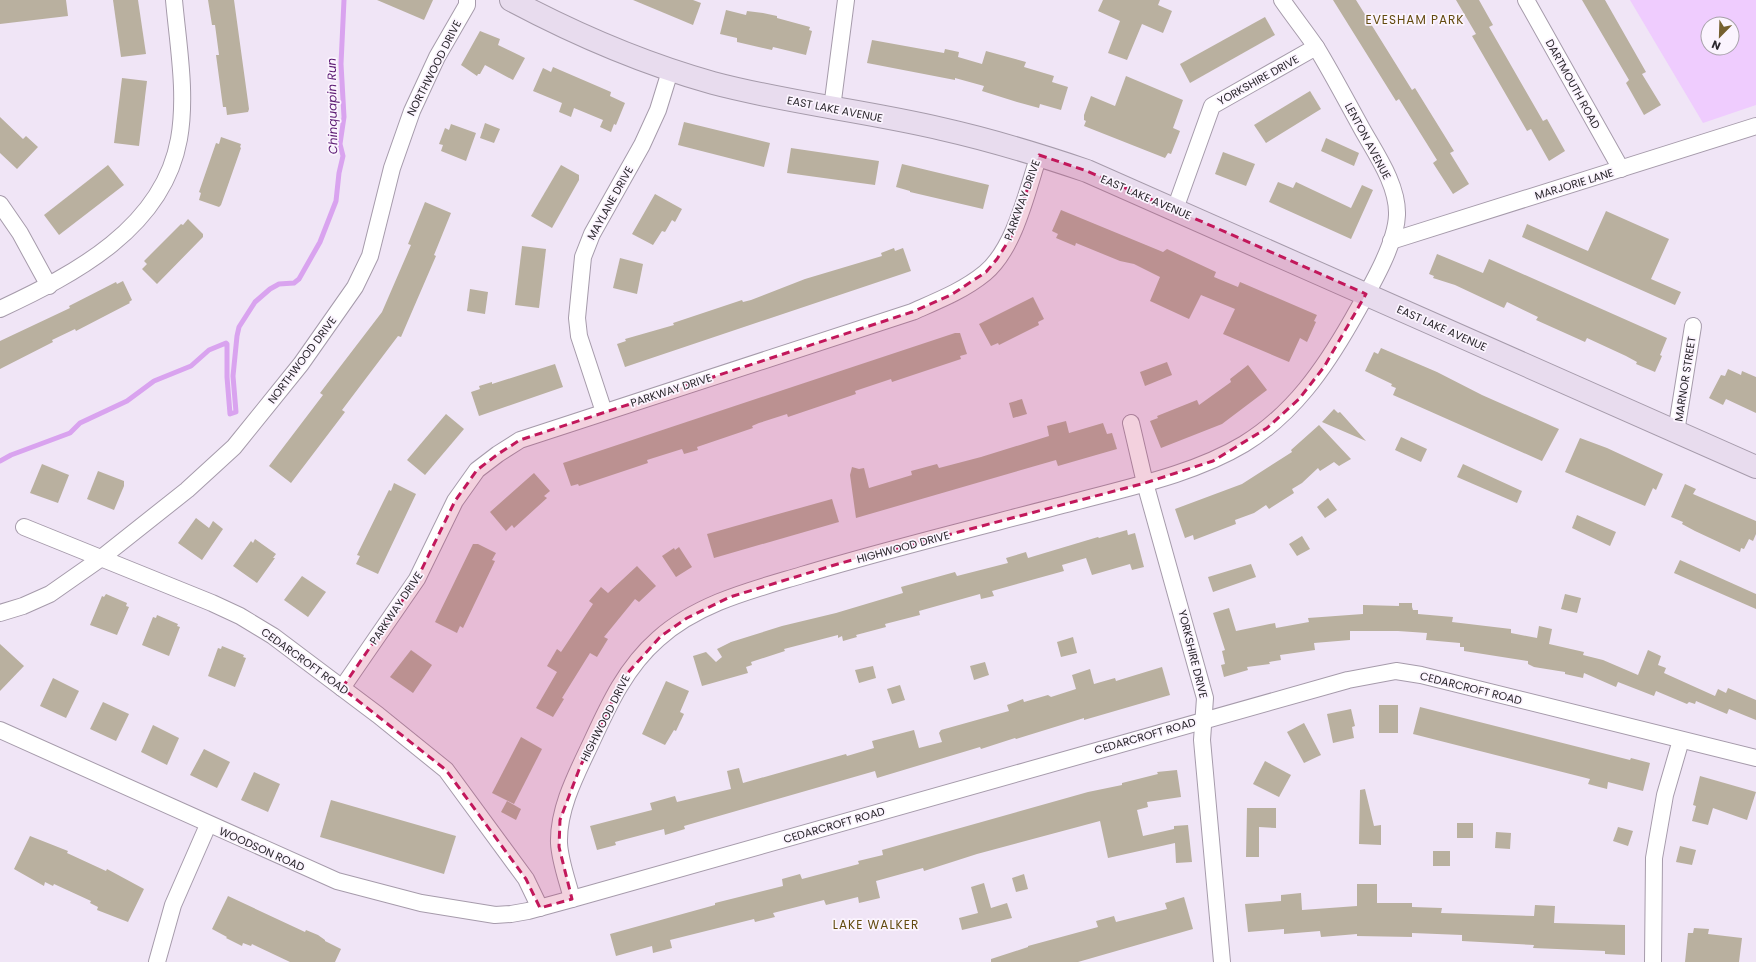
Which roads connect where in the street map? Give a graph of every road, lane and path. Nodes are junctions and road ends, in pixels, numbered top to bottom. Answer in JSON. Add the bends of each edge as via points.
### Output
{"nodes":[{"id":1,"x":174,"y":0,"type":"edge"},
{"id":2,"x":467,"y":0,"type":"edge"},
{"id":3,"x":511,"y":0,"type":"edge"},
{"id":4,"x":846,"y":0,"type":"edge"},
{"id":5,"x":1282,"y":0,"type":"edge"},
{"id":6,"x":1526,"y":0,"type":"edge"},
{"id":7,"x":1316,"y":47,"type":"junction"},
{"id":8,"x":671,"y":68,"type":"junction"},
{"id":9,"x":832,"y":108,"type":"junction"},
{"id":10,"x":1756,"y":126,"type":"edge"},
{"id":11,"x":1039,"y":155,"type":"junction"},
{"id":12,"x":1621,"y":169,"type":"junction"},
{"id":13,"x":0,"y":204,"type":"edge"},
{"id":14,"x":1175,"y":209,"type":"junction"},
{"id":15,"x":1391,"y":241,"type":"junction"},
{"id":16,"x":49,"y":286,"type":"junction"},
{"id":17,"x":1366,"y":294,"type":"junction"},
{"id":18,"x":0,"y":309,"type":"edge"},
{"id":19,"x":1693,"y":326,"type":"dead end"},
{"id":20,"x":604,"y":412,"type":"junction"},
{"id":21,"x":1131,"y":423,"type":"dead end"},
{"id":22,"x":1676,"y":432,"type":"junction"},
{"id":23,"x":1756,"y":467,"type":"edge"},
{"id":24,"x":1145,"y":483,"type":"junction"},
{"id":25,"x":24,"y":527,"type":"dead end"},
{"id":26,"x":100,"y":559,"type":"junction"},
{"id":27,"x":0,"y":612,"type":"edge"},
{"id":28,"x":342,"y":688,"type":"junction"},
{"id":29,"x":1205,"y":720,"type":"junction"},
{"id":30,"x":0,"y":730,"type":"edge"},
{"id":31,"x":1681,"y":740,"type":"junction"},
{"id":32,"x":1756,"y":758,"type":"edge"},
{"id":33,"x":208,"y":825,"type":"junction"},
{"id":34,"x":572,"y":900,"type":"junction"},
{"id":35,"x":540,"y":908,"type":"junction"},
{"id":36,"x":157,"y":962,"type":"edge"},
{"id":37,"x":1222,"y":962,"type":"edge"},
{"id":38,"x":1653,"y":962,"type":"edge"}],
"edges":[{"from":1,"to":16,"type":"street","via":[[181,115],[178,145],[168,175],[144,212],[122,235],[95,257]]},
{"from":2,"to":26,"type":"street","name":"NORTHWOOD DRIVE","via":[[412,111],[392,168],[370,256],[355,287],[301,364],[234,447],[188,490]]},
{"from":3,"to":8,"type":"street","name":"EAST LAKE AVENUE","via":[[576,32]]},
{"from":4,"to":9,"type":"street"},
{"from":5,"to":7,"type":"street","name":"LENTON AVENUE"},
{"from":6,"to":12,"type":"street","name":"DARTMOUTH ROAD"},
{"from":7,"to":14,"type":"street","name":"YORKSHIRE DRIVE","via":[[1212,106]]},
{"from":7,"to":15,"type":"street","name":"LENTON AVENUE","via":[[1390,181],[1396,197],[1397,210],[1396,226]]},
{"from":8,"to":9,"type":"street","name":"EAST LAKE AVENUE","via":[[754,93]]},
{"from":8,"to":20,"type":"street","name":"MAYLANE DRIVE","via":[[658,110],[642,145],[592,234],[583,257],[577,318],[579,336]]},
{"from":9,"to":11,"type":"street","name":"EAST LAKE AVENUE","via":[[941,128]]},
{"from":10,"to":12,"type":"street","name":"MARJORIE LANE"},
{"from":11,"to":14,"type":"street","name":"EAST LAKE AVENUE","via":[[1088,172]]},
{"from":11,"to":20,"type":"street","name":"PARKWAY DRIVE","via":[[1011,237],[986,272],[950,296],[912,312]]},
{"from":12,"to":15,"type":"street","name":"MARJORIE LANE"},
{"from":13,"to":16,"type":"street","via":[[20,233]]},
{"from":14,"to":17,"type":"street","name":"EAST LAKE AVENUE"},
{"from":15,"to":17,"type":"street","name":"LENTON AVENUE"},
{"from":16,"to":18,"type":"street"},
{"from":17,"to":22,"type":"street","name":"EAST LAKE AVENUE"},
{"from":17,"to":24,"type":"street","name":"HIGHWOOD DRIVE","via":[[1328,361],[1310,386],[1267,428],[1212,461]]},
{"from":19,"to":22,"type":"street","name":"MARNOR STREET"},
{"from":20,"to":28,"type":"street","name":"PARKWAY DRIVE","via":[[520,440],[477,470],[455,501],[418,579]]},
{"from":21,"to":24,"type":"street","name":"YORKSHIRE DRIVE"},
{"from":22,"to":23,"type":"street","name":"EAST LAKE AVENUE"},
{"from":24,"to":29,"type":"street","name":"YORKSHIRE DRIVE","via":[[1205,698]]},
{"from":24,"to":34,"type":"street","name":"HIGHWOOD DRIVE","via":[[841,563],[780,582],[712,605],[661,636],[637,659],[624,677],[580,767],[560,820],[559,848]]},
{"from":25,"to":26,"type":"street","name":"CEDARCROFT ROAD"},
{"from":26,"to":27,"type":"street","name":"NORTHWOOD DRIVE","via":[[50,594],[23,606]]},
{"from":26,"to":28,"type":"street","name":"CEDARCROFT ROAD","via":[[240,616],[273,636]]},
{"from":28,"to":35,"type":"street","name":"CEDARCROFT ROAD","via":[[446,770],[526,879]]},
{"from":29,"to":31,"type":"street","name":"CEDARCROFT ROAD","via":[[1348,680],[1396,671]]},
{"from":29,"to":34,"type":"street","name":"CEDARCROFT ROAD"},
{"from":29,"to":37,"type":"street","name":"YORKSHIRE DRIVE","via":[[1202,740]]},
{"from":30,"to":33,"type":"street","name":"WOODSON ROAD"},
{"from":31,"to":32,"type":"street","name":"CEDARCROFT ROAD"},
{"from":31,"to":38,"type":"street","via":[[1665,795],[1654,858]]},
{"from":33,"to":35,"type":"street","name":"WOODSON ROAD","via":[[337,881],[374,892],[468,912],[495,915]]},
{"from":33,"to":36,"type":"street","via":[[173,905]]},
{"from":34,"to":35,"type":"street","name":"CEDARCROFT ROAD"}]}
